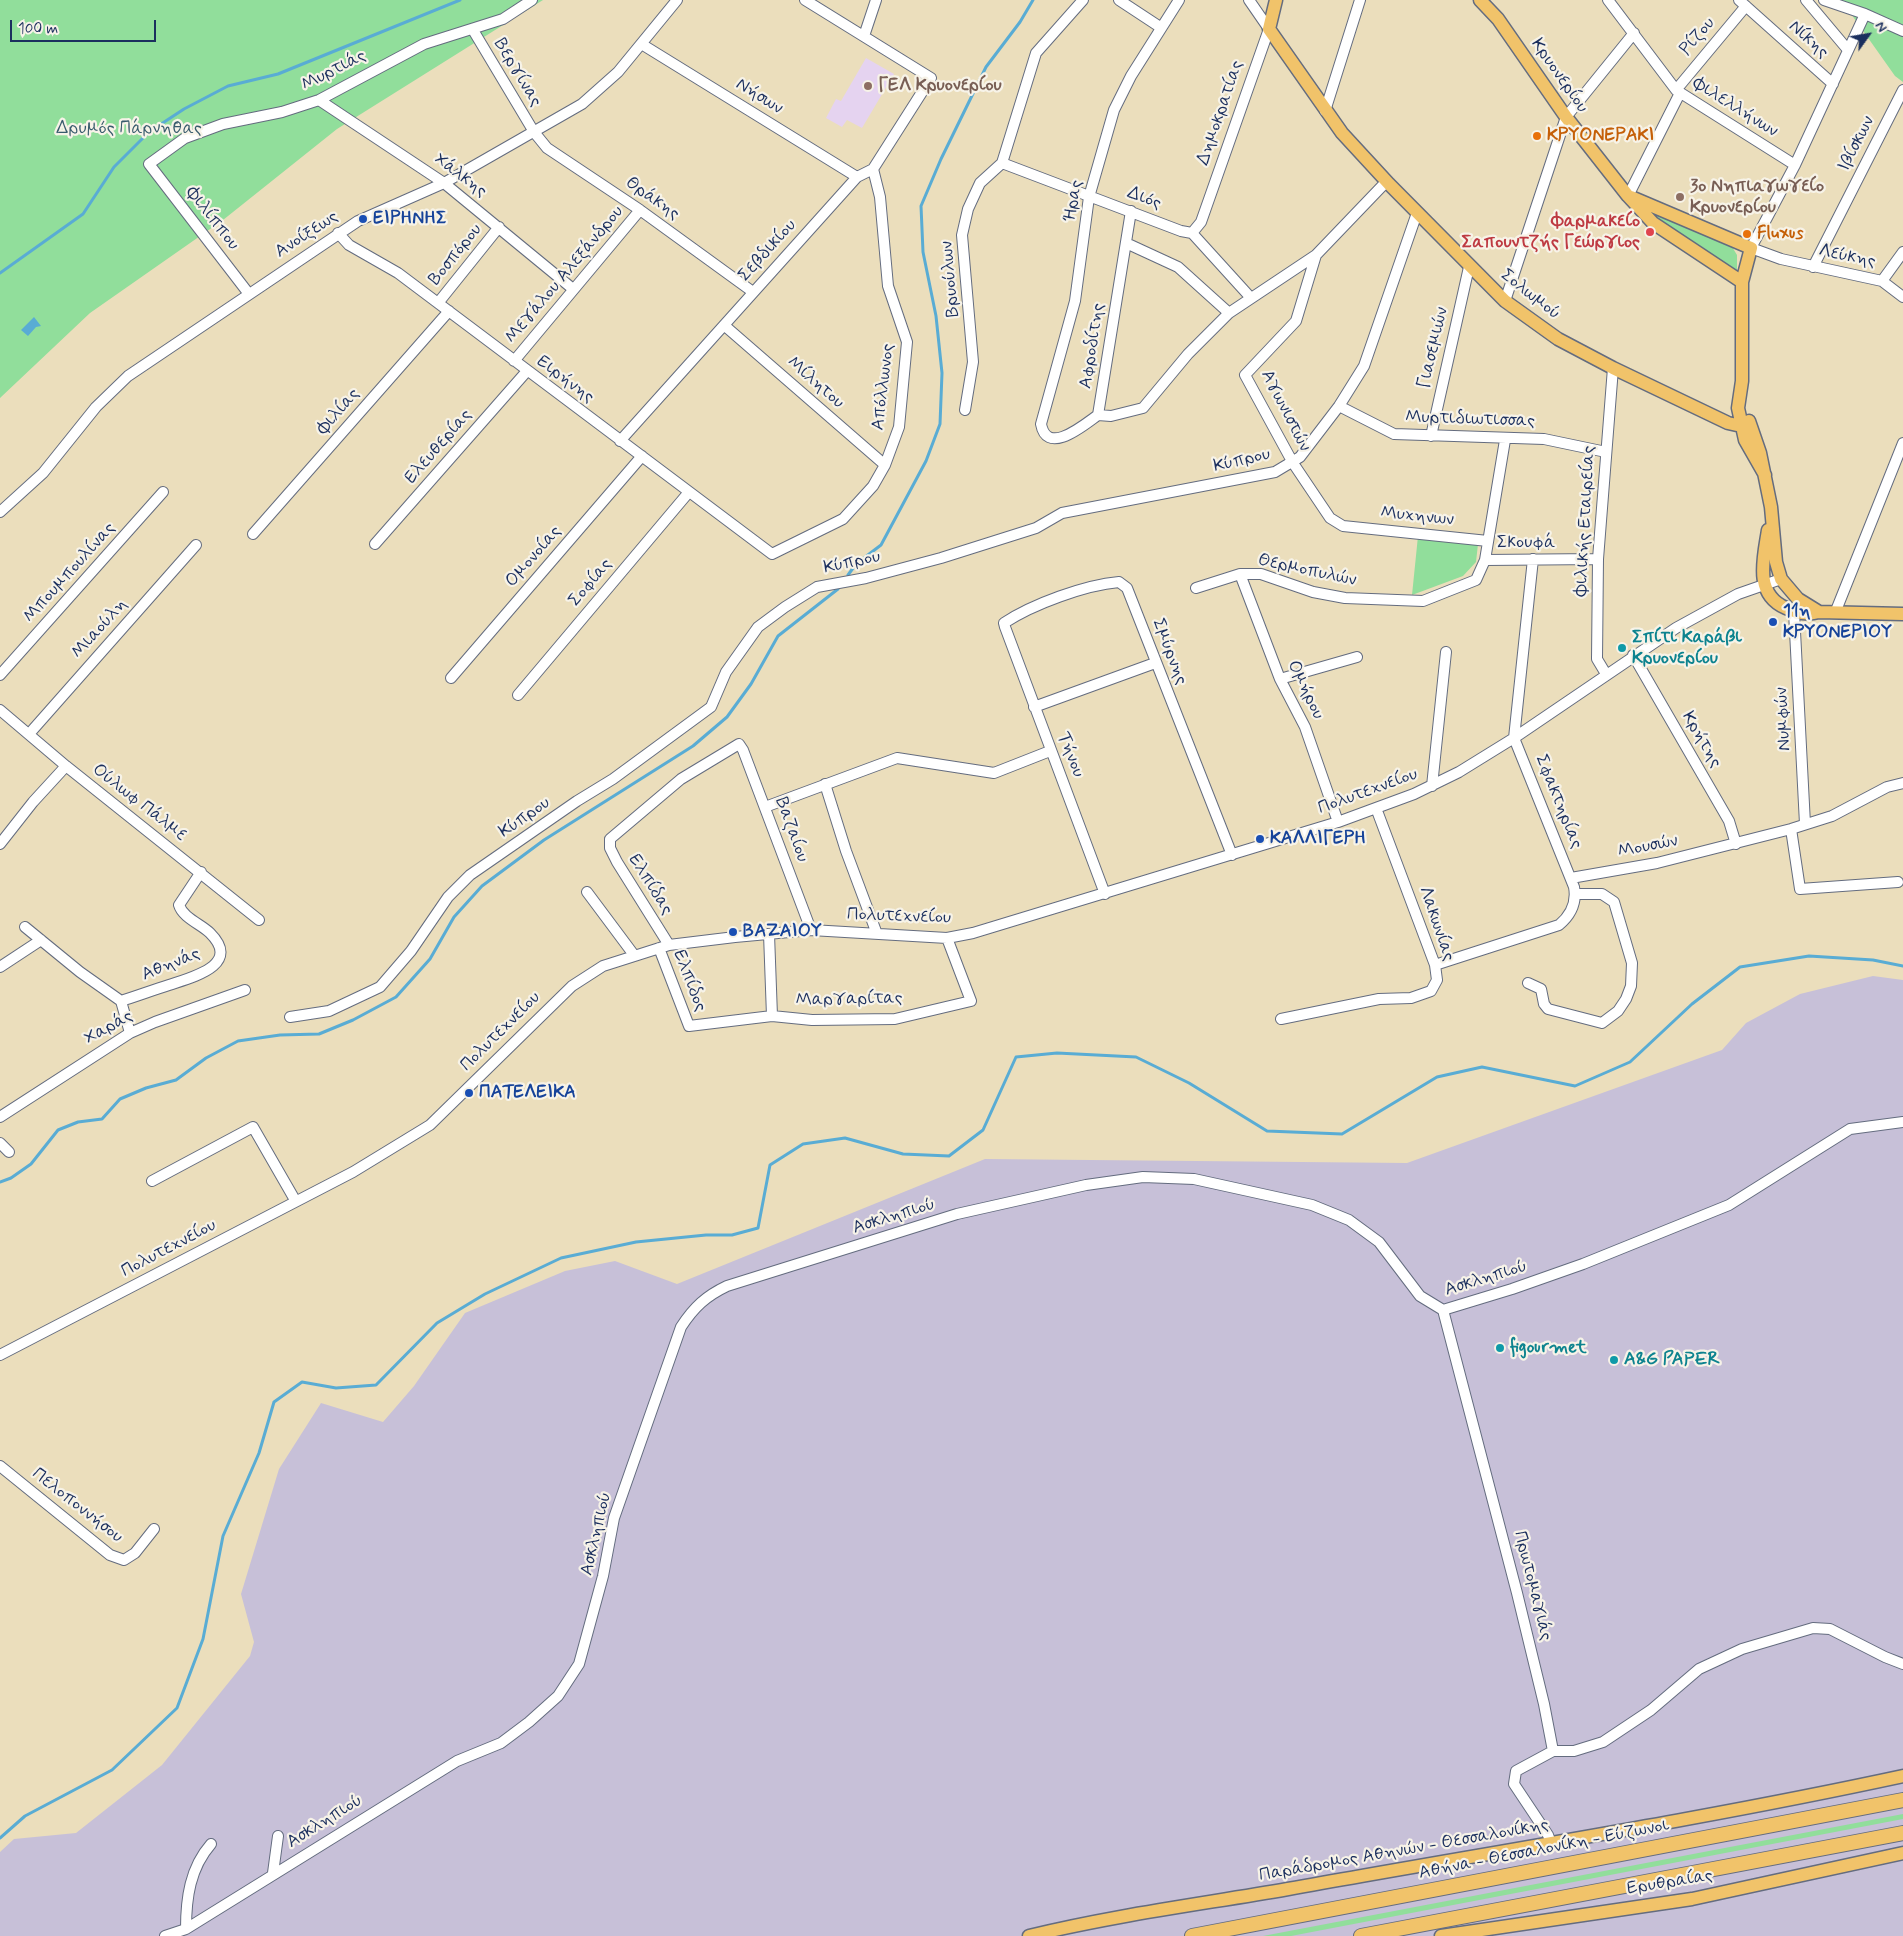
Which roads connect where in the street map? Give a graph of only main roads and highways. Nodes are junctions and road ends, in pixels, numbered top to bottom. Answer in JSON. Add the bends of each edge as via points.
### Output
{"nodes":[{"id":1,"x":1276,"y":0,"type":"edge"},
{"id":2,"x":1480,"y":0,"type":"edge"},
{"id":3,"x":1269,"y":29,"type":"joint"},
{"id":4,"x":1628,"y":196,"type":"junction"},
{"id":5,"x":1742,"y":282,"type":"junction"},
{"id":6,"x":1745,"y":427,"type":"junction"},
{"id":7,"x":1772,"y":507,"type":"junction"},
{"id":8,"x":1819,"y":612,"type":"junction"},
{"id":9,"x":1903,"y":614,"type":"edge"},
{"id":10,"x":1903,"y":1776,"type":"edge"},
{"id":11,"x":1903,"y":1800,"type":"edge"},
{"id":12,"x":1903,"y":1833,"type":"edge"},
{"id":13,"x":1903,"y":1853,"type":"edge"},
{"id":14,"x":1029,"y":1936,"type":"edge"},
{"id":15,"x":1192,"y":1936,"type":"edge"},
{"id":16,"x":1361,"y":1936,"type":"edge"},
{"id":17,"x":1441,"y":1936,"type":"edge"}],
"edges":[{"from":1,"to":3,"type":"main road","name":"Δημοκρατίας"},
{"from":2,"to":4,"type":"main road","name":"Κρυονερίου","via":[[1498,19],[1566,117]]},
{"from":3,"to":6,"type":"main road","name":"Σολωμού","via":[[1325,111],[1386,182],[1505,301],[1558,339],[1613,368],[1728,423]]},
{"from":4,"to":5,"type":"main road","name":"Κρυονερίου","via":[[1654,223]]},
{"from":4,"to":5,"type":"main road","name":"Κρυονερίου","via":[[1751,248]]},
{"from":5,"to":6,"type":"main road","via":[[1742,382],[1738,408]]},
{"from":6,"to":7,"type":"main road","via":[[1745,440],[1765,476]]},
{"from":7,"to":8,"type":"main road","via":[[1776,562],[1781,579],[1798,599]]},
{"from":7,"to":8,"type":"main road","via":[[1762,565],[1764,586],[1781,606],[1809,615]]},
{"from":8,"to":9,"type":"main road"},
{"from":10,"to":14,"type":"main road","name":"Παράδρομος Αθηνών - Θεσσαλονίκης","via":[[1551,1843],[1175,1906]]},
{"from":11,"to":15,"type":"highway","name":"Αθήνα - Θεσσαλονίκη - Εύζωνοι"},
{"from":12,"to":16,"type":"highway"},
{"from":13,"to":17,"type":"main road","name":"Ερυθραίας","via":[[1692,1899]]}]}
